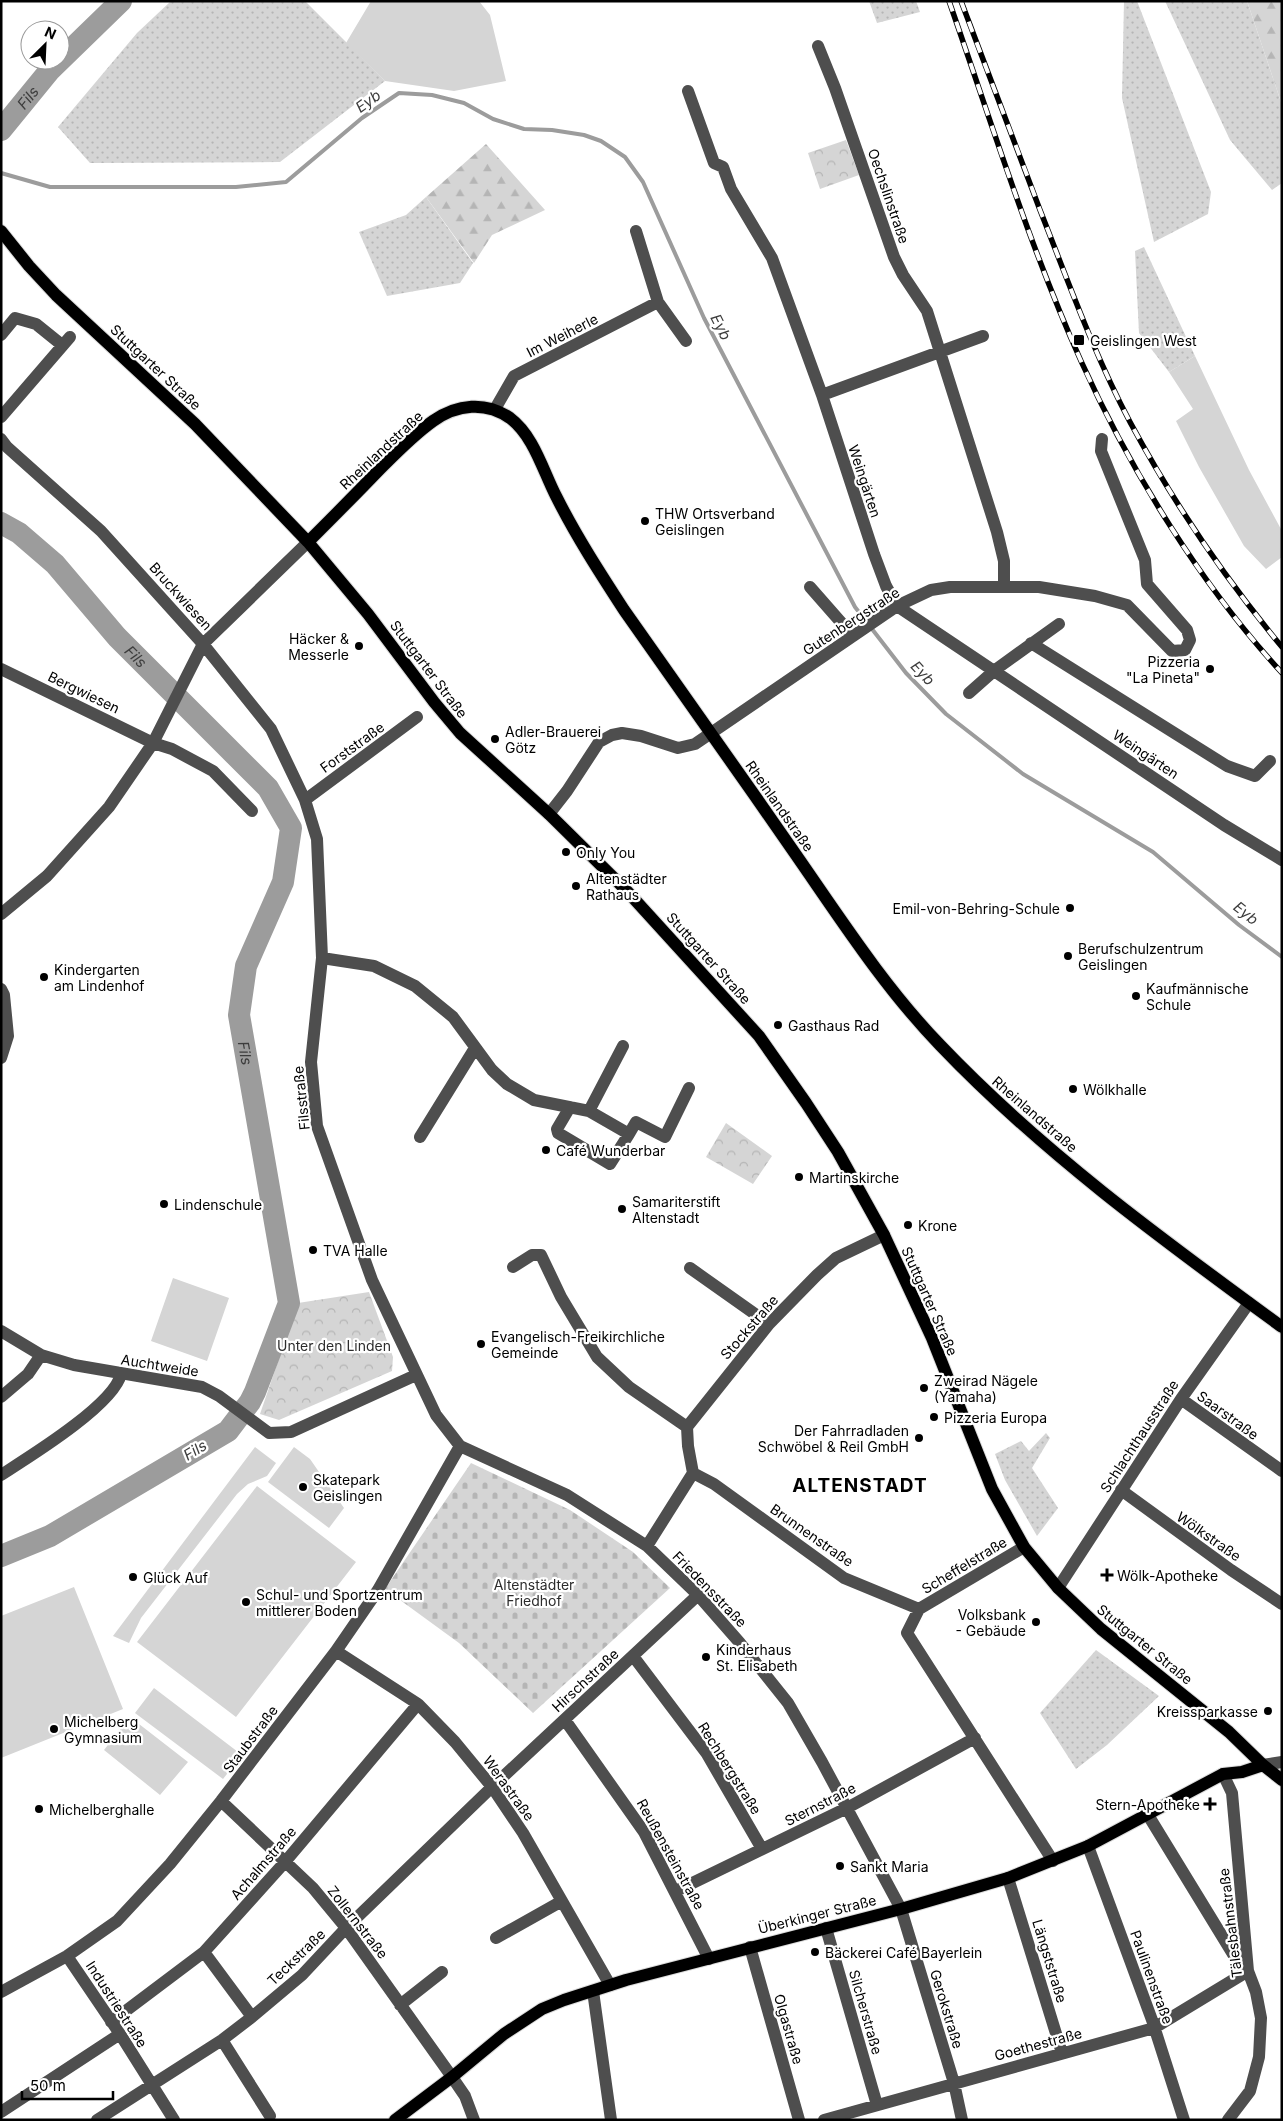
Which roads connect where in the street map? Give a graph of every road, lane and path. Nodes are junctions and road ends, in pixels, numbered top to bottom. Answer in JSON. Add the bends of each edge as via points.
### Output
{"nodes":[{"id":1,"x":818,"y":46,"type":"dead end"},
{"id":2,"x":688,"y":91,"type":"dead end"},
{"id":3,"x":1,"y":231,"type":"edge"},
{"id":4,"x":636,"y":231,"type":"dead end"},
{"id":5,"x":658,"y":302,"type":"junction"},
{"id":6,"x":1,"y":335,"type":"edge"},
{"id":7,"x":983,"y":336,"type":"dead end"},
{"id":8,"x":686,"y":341,"type":"dead end"},
{"id":9,"x":939,"y":352,"type":"junction"},
{"id":10,"x":822,"y":395,"type":"junction"},
{"id":11,"x":495,"y":409,"type":"junction"},
{"id":12,"x":1,"y":417,"type":"edge"},
{"id":13,"x":1,"y":439,"type":"edge"},
{"id":14,"x":1102,"y":439,"type":"dead end"},
{"id":15,"x":308,"y":542,"type":"junction"},
{"id":16,"x":1004,"y":586,"type":"junction"},
{"id":17,"x":810,"y":587,"type":"dead end"},
{"id":18,"x":893,"y":609,"type":"junction"},
{"id":19,"x":1059,"y":624,"type":"dead end"},
{"id":20,"x":856,"y":634,"type":"junction"},
{"id":21,"x":1031,"y":643,"type":"junction"},
{"id":22,"x":203,"y":644,"type":"junction"},
{"id":23,"x":1,"y":669,"type":"edge"},
{"id":24,"x":995,"y":670,"type":"junction"},
{"id":25,"x":969,"y":692,"type":"dead end"},
{"id":26,"x":417,"y":717,"type":"dead end"},
{"id":27,"x":710,"y":734,"type":"junction"},
{"id":28,"x":154,"y":742,"type":"junction"},
{"id":29,"x":1270,"y":761,"type":"dead end"},
{"id":30,"x":305,"y":800,"type":"junction"},
{"id":31,"x":252,"y":811,"type":"dead end"},
{"id":32,"x":549,"y":814,"type":"junction"},
{"id":33,"x":1282,"y":860,"type":"edge"},
{"id":34,"x":1,"y":914,"type":"edge"},
{"id":35,"x":322,"y":958,"type":"junction"},
{"id":36,"x":1,"y":988,"type":"edge"},
{"id":37,"x":623,"y":1046,"type":"dead end"},
{"id":38,"x":475,"y":1048,"type":"junction"},
{"id":39,"x":1,"y":1058,"type":"edge"},
{"id":40,"x":689,"y":1088,"type":"dead end"},
{"id":41,"x":570,"y":1107,"type":"junction"},
{"id":42,"x":589,"y":1111,"type":"junction"},
{"id":43,"x":629,"y":1134,"type":"junction"},
{"id":44,"x":420,"y":1137,"type":"dead end"},
{"id":45,"x":884,"y":1235,"type":"junction"},
{"id":46,"x":513,"y":1267,"type":"dead end"},
{"id":47,"x":690,"y":1268,"type":"dead end"},
{"id":48,"x":1249,"y":1303,"type":"junction"},
{"id":49,"x":769,"y":1324,"type":"junction"},
{"id":50,"x":1282,"y":1327,"type":"edge"},
{"id":51,"x":1,"y":1330,"type":"edge"},
{"id":52,"x":41,"y":1355,"type":"junction"},
{"id":53,"x":121,"y":1374,"type":"junction"},
{"id":54,"x":416,"y":1376,"type":"junction"},
{"id":55,"x":1,"y":1398,"type":"edge"},
{"id":56,"x":1180,"y":1399,"type":"junction"},
{"id":57,"x":687,"y":1427,"type":"junction"},
{"id":58,"x":460,"y":1446,"type":"junction"},
{"id":59,"x":1282,"y":1472,"type":"edge"},
{"id":60,"x":693,"y":1473,"type":"junction"},
{"id":61,"x":1,"y":1474,"type":"edge"},
{"id":62,"x":1121,"y":1490,"type":"junction"},
{"id":63,"x":647,"y":1546,"type":"junction"},
{"id":64,"x":1024,"y":1547,"type":"junction"},
{"id":65,"x":1058,"y":1588,"type":"junction"},
{"id":66,"x":698,"y":1595,"type":"junction"},
{"id":67,"x":1282,"y":1604,"type":"edge"},
{"id":68,"x":919,"y":1609,"type":"junction"},
{"id":69,"x":336,"y":1651,"type":"junction"},
{"id":70,"x":632,"y":1656,"type":"junction"},
{"id":71,"x":418,"y":1704,"type":"junction"},
{"id":72,"x":565,"y":1720,"type":"junction"},
{"id":73,"x":975,"y":1738,"type":"junction"},
{"id":74,"x":1282,"y":1762,"type":"edge"},
{"id":75,"x":1263,"y":1765,"type":"junction"},
{"id":76,"x":1222,"y":1774,"type":"junction"},
{"id":77,"x":1282,"y":1780,"type":"edge"},
{"id":78,"x":492,"y":1787,"type":"junction"},
{"id":79,"x":221,"y":1801,"type":"junction"},
{"id":80,"x":847,"y":1808,"type":"junction"},
{"id":81,"x":1148,"y":1815,"type":"junction"},
{"id":82,"x":1088,"y":1846,"type":"junction"},
{"id":83,"x":762,"y":1849,"type":"junction"},
{"id":84,"x":1053,"y":1861,"type":"junction"},
{"id":85,"x":285,"y":1862,"type":"junction"},
{"id":86,"x":1008,"y":1878,"type":"junction"},
{"id":87,"x":676,"y":1892,"type":"junction"},
{"id":88,"x":562,"y":1901,"type":"junction"},
{"id":89,"x":901,"y":1909,"type":"junction"},
{"id":90,"x":346,"y":1928,"type":"junction"},
{"id":91,"x":826,"y":1928,"type":"junction"},
{"id":92,"x":496,"y":1938,"type":"dead end"},
{"id":93,"x":750,"y":1947,"type":"junction"},
{"id":94,"x":204,"y":1952,"type":"junction"},
{"id":95,"x":67,"y":1956,"type":"junction"},
{"id":96,"x":709,"y":1959,"type":"junction"},
{"id":97,"x":1248,"y":1971,"type":"junction"},
{"id":98,"x":442,"y":1972,"type":"dead end"},
{"id":99,"x":610,"y":1985,"type":"junction"},
{"id":100,"x":593,"y":1990,"type":"junction"},
{"id":101,"x":1,"y":1992,"type":"edge"},
{"id":102,"x":400,"y":2005,"type":"junction"},
{"id":103,"x":252,"y":2017,"type":"junction"},
{"id":104,"x":111,"y":2022,"type":"junction"},
{"id":105,"x":1154,"y":2028,"type":"junction"},
{"id":106,"x":120,"y":2034,"type":"junction"},
{"id":107,"x":222,"y":2040,"type":"junction"},
{"id":108,"x":1062,"y":2053,"type":"junction"},
{"id":109,"x":452,"y":2077,"type":"junction"},
{"id":110,"x":954,"y":2083,"type":"junction"},
{"id":111,"x":150,"y":2085,"type":"junction"},
{"id":112,"x":877,"y":2105,"type":"junction"},
{"id":113,"x":1,"y":2112,"type":"edge"},
{"id":114,"x":270,"y":2116,"type":"dead end"},
{"id":115,"x":97,"y":2120,"type":"edge"},
{"id":116,"x":174,"y":2120,"type":"edge"},
{"id":117,"x":395,"y":2120,"type":"edge"},
{"id":118,"x":474,"y":2120,"type":"edge"},
{"id":119,"x":611,"y":2120,"type":"edge"},
{"id":120,"x":799,"y":2120,"type":"edge"},
{"id":121,"x":824,"y":2120,"type":"edge"},
{"id":122,"x":962,"y":2120,"type":"edge"},
{"id":123,"x":1184,"y":2120,"type":"edge"},
{"id":124,"x":1228,"y":2120,"type":"edge"}],
"edges":[{"from":1,"to":9,"type":"street","name":"Oechslinstraße","via":[[894,257],[927,311]]},
{"from":2,"to":10,"type":"street","name":"Weingärten","via":[[714,162],[723,167],[731,189],[772,258]]},
{"from":3,"to":15,"type":"main road","name":"Stuttgarter Straße","via":[[56,294],[195,424]]},
{"from":4,"to":5,"type":"street"},
{"from":5,"to":8,"type":"street"},
{"from":5,"to":11,"type":"street","name":"Im Weiherle","via":[[514,376]]},
{"from":6,"to":12,"type":"street","via":[[15,318],[36,324],[66,341]]},
{"from":7,"to":9,"type":"street"},
{"from":9,"to":10,"type":"street"},
{"from":9,"to":16,"type":"street","name":"Oechslinstraße","via":[[997,532],[1004,561]]},
{"from":10,"to":18,"type":"street","name":"Weingärten"},
{"from":11,"to":15,"type":"main road","name":"Rheinlandstraße","via":[[467,407],[434,420],[396,453]]},
{"from":11,"to":27,"type":"main road","name":"Rheinlandstraße","via":[[512,419],[528,438],[590,558]]},
{"from":13,"to":22,"type":"street","name":"Bruckwiesen","via":[[101,531]]},
{"from":14,"to":16,"type":"street","name":"Gutenbergstraße","via":[[1101,451],[1145,560],[1147,584],[1187,630],[1190,640],[1185,650],[1172,651],[1126,605],[1095,596],[1039,587]]},
{"from":15,"to":22,"type":"street"},
{"from":15,"to":32,"type":"main road","name":"Stuttgarter Straße","via":[[460,733]]},
{"from":16,"to":18,"type":"street","name":"Gutenbergstraße","via":[[931,590]]},
{"from":17,"to":20,"type":"street"},
{"from":18,"to":20,"type":"street","name":"Gutenbergstraße"},
{"from":18,"to":24,"type":"street","name":"Weingärten"},
{"from":19,"to":21,"type":"street"},
{"from":20,"to":27,"type":"street","name":"Gutenbergstraße"},
{"from":21,"to":24,"type":"street"},
{"from":21,"to":29,"type":"street","via":[[1227,766],[1255,776]]},
{"from":22,"to":28,"type":"street"},
{"from":22,"to":30,"type":"street","name":"Bruckwiesen","via":[[271,729]]},
{"from":23,"to":28,"type":"street","name":"Bergwiesen"},
{"from":24,"to":25,"type":"street"},
{"from":24,"to":33,"type":"street","name":"Weingärten"},
{"from":26,"to":30,"type":"street","name":"Forststraße"},
{"from":27,"to":32,"type":"street","name":"Gutenbergstraße","via":[[695,744],[678,748],[641,736],[612,735],[600,742]]},
{"from":27,"to":48,"type":"main road","name":"Rheinlandstraße","via":[[880,973],[939,1044],[1009,1112],[1089,1181]]},
{"from":28,"to":31,"type":"street","name":"Bergwiesen","via":[[213,771]]},
{"from":28,"to":34,"type":"street","via":[[109,807],[46,876]]},
{"from":30,"to":35,"type":"street","name":"Filsstraße","via":[[317,839]]},
{"from":32,"to":45,"type":"main road","name":"Stuttgarter Straße","via":[[649,914],[759,1036],[838,1152]]},
{"from":35,"to":38,"type":"street","via":[[374,966],[415,986],[453,1016]]},
{"from":35,"to":54,"type":"street","name":"Filsstraße","via":[[311,1062],[317,1126],[372,1280]]},
{"from":36,"to":39,"type":"street","via":[[8,1036]]},
{"from":37,"to":42,"type":"street"},
{"from":38,"to":41,"type":"street","via":[[507,1084],[534,1100]]},
{"from":38,"to":44,"type":"street"},
{"from":40,"to":43,"type":"street","via":[[665,1137],[636,1122]]},
{"from":41,"to":42,"type":"street"},
{"from":41,"to":43,"type":"street","via":[[557,1129],[558,1133],[610,1164]]},
{"from":42,"to":43,"type":"street"},
{"from":45,"to":49,"type":"street","name":"Stockstraße","via":[[836,1258]]},
{"from":45,"to":64,"type":"main road","name":"Stuttgarter Straße","via":[[932,1338],[992,1489]]},
{"from":46,"to":57,"type":"street","via":[[532,1255],[542,1255],[561,1297],[596,1357],[629,1387]]},
{"from":47,"to":49,"type":"street"},
{"from":48,"to":50,"type":"main road","name":"Rheinlandstraße"},
{"from":48,"to":56,"type":"street","name":"Schlachthausstraße"},
{"from":49,"to":57,"type":"street","name":"Stockstraße"},
{"from":51,"to":52,"type":"street","name":"Auchtweide"},
{"from":52,"to":53,"type":"street","name":"Auchtweide"},
{"from":52,"to":55,"type":"street","via":[[28,1374]]},
{"from":53,"to":54,"type":"street","name":"Auchtweide","via":[[202,1387],[269,1433],[291,1432]]},
{"from":53,"to":61,"type":"street","via":[[115,1388],[86,1415],[27,1459]]},
{"from":54,"to":58,"type":"street","name":"Friedensstraße","via":[[436,1415]]},
{"from":56,"to":59,"type":"street","name":"Saarstraße"},
{"from":56,"to":62,"type":"street","name":"Schlachthausstraße"},
{"from":57,"to":60,"type":"street"},
{"from":58,"to":63,"type":"street","name":"Friedensstraße","via":[[567,1495]]},
{"from":58,"to":69,"type":"street","name":"Staubstraße","via":[[378,1590]]},
{"from":60,"to":63,"type":"street"},
{"from":60,"to":68,"type":"street","name":"Brunnenstraße","via":[[714,1484],[844,1578]]},
{"from":62,"to":65,"type":"street","name":"Schlachthausstraße"},
{"from":62,"to":67,"type":"street","name":"Wölkstraße"},
{"from":63,"to":66,"type":"street","name":"Friedensstraße"},
{"from":64,"to":65,"type":"main road","name":"Stuttgarter Straße"},
{"from":64,"to":68,"type":"street","name":"Scheffelstraße"},
{"from":65,"to":75,"type":"main road","name":"Stuttgarter Straße","via":[[1101,1629],[1229,1732]]},
{"from":66,"to":70,"type":"street","name":"Hirschstraße"},
{"from":66,"to":80,"type":"street","name":"Friedensstraße","via":[[788,1703]]},
{"from":68,"to":73,"type":"street","via":[[907,1633]]},
{"from":69,"to":71,"type":"street","name":"Werastraße"},
{"from":69,"to":79,"type":"street","name":"Staubstraße"},
{"from":70,"to":72,"type":"street","name":"Hirschstraße"},
{"from":70,"to":83,"type":"street","name":"Rechbergstraße","via":[[707,1754]]},
{"from":71,"to":78,"type":"street","name":"Werastraße"},
{"from":71,"to":85,"type":"street","name":"Achalmstraße"},
{"from":72,"to":78,"type":"street","name":"Hirschstraße"},
{"from":72,"to":87,"type":"street","name":"Reußensteinstraße","via":[[644,1832]]},
{"from":73,"to":80,"type":"street","name":"Sternstraße"},
{"from":73,"to":84,"type":"street"},
{"from":74,"to":75,"type":"street"},
{"from":75,"to":76,"type":"main road","name":"Überkinger Straße"},
{"from":75,"to":77,"type":"main road","name":"Stuttgarter Straße"},
{"from":76,"to":81,"type":"main road","name":"Überkinger Straße"},
{"from":76,"to":97,"type":"street","name":"Tälesbahnstraße","via":[[1232,1793]]},
{"from":78,"to":88,"type":"street","name":"Werastraße"},
{"from":78,"to":90,"type":"street","name":"Teckstraße"},
{"from":79,"to":85,"type":"street","name":"Zollernstraße"},
{"from":79,"to":95,"type":"street","name":"Staubstraße","via":[[170,1864],[117,1921]]},
{"from":80,"to":83,"type":"street","name":"Sternstraße"},
{"from":80,"to":89,"type":"street","name":"Friedensstraße"},
{"from":81,"to":82,"type":"main road","name":"Überkinger Straße"},
{"from":81,"to":97,"type":"street","via":[[1233,1954]]},
{"from":82,"to":84,"type":"main road","name":"Überkinger Straße"},
{"from":82,"to":105,"type":"street","name":"Paulinenstraße"},
{"from":83,"to":87,"type":"street","name":"Sternstraße"},
{"from":84,"to":86,"type":"main road","name":"Überkinger Straße"},
{"from":85,"to":90,"type":"street","name":"Zollernstraße"},
{"from":85,"to":94,"type":"street","name":"Achalmstraße"},
{"from":86,"to":89,"type":"main road","name":"Überkinger Straße"},
{"from":86,"to":108,"type":"street","name":"Längststraße"},
{"from":87,"to":96,"type":"street","name":"Reußensteinstraße"},
{"from":88,"to":92,"type":"street"},
{"from":88,"to":99,"type":"street","name":"Werastraße"},
{"from":89,"to":91,"type":"main road","name":"Überkinger Straße"},
{"from":89,"to":110,"type":"street","name":"Gerokstraße"},
{"from":90,"to":102,"type":"street","name":"Zollernstraße"},
{"from":90,"to":103,"type":"street","name":"Teckstraße","via":[[302,1975]]},
{"from":91,"to":93,"type":"main road","name":"Überkinger Straße"},
{"from":91,"to":112,"type":"street","name":"Silcherstraße"},
{"from":93,"to":96,"type":"main road","name":"Überkinger Straße"},
{"from":93,"to":120,"type":"street","name":"Olgastraße"},
{"from":94,"to":103,"type":"street"},
{"from":94,"to":104,"type":"street","name":"Achalmstraße"},
{"from":95,"to":101,"type":"street","name":"Staubstraße"},
{"from":95,"to":104,"type":"street","name":"Industriestraße"},
{"from":96,"to":99,"type":"main road","name":"Überkinger Straße"},
{"from":97,"to":105,"type":"street","name":"Goethestraße"},
{"from":97,"to":124,"type":"street","name":"Tälesbahnstraße","via":[[1261,2018],[1259,2057],[1250,2091]]},
{"from":98,"to":102,"type":"street"},
{"from":99,"to":100,"type":"main road","name":"Überkinger Straße"},
{"from":100,"to":109,"type":"main road","name":"Überkinger Straße","via":[[542,2009],[522,2021]]},
{"from":100,"to":119,"type":"street"},
{"from":102,"to":109,"type":"street","name":"Zollernstraße"},
{"from":103,"to":107,"type":"street","name":"Teckstraße"},
{"from":104,"to":106,"type":"street","name":"Industriestraße"},
{"from":105,"to":108,"type":"street","name":"Goethestraße"},
{"from":105,"to":123,"type":"street","name":"Paulinenstraße"},
{"from":106,"to":111,"type":"street","name":"Industriestraße"},
{"from":106,"to":113,"type":"street"},
{"from":107,"to":111,"type":"street","name":"Teckstraße"},
{"from":107,"to":114,"type":"street"},
{"from":108,"to":110,"type":"street","name":"Goethestraße"},
{"from":109,"to":117,"type":"main road","name":"Überkinger Straße"},
{"from":109,"to":118,"type":"street","name":"Zollernstraße","via":[[465,2096]]},
{"from":110,"to":112,"type":"street","name":"Goethestraße"},
{"from":110,"to":122,"type":"street","name":"Gerokstraße"},
{"from":111,"to":115,"type":"street","name":"Teckstraße"},
{"from":111,"to":116,"type":"street","name":"Industriestraße"},
{"from":112,"to":121,"type":"street","name":"Goethestraße"}]}
